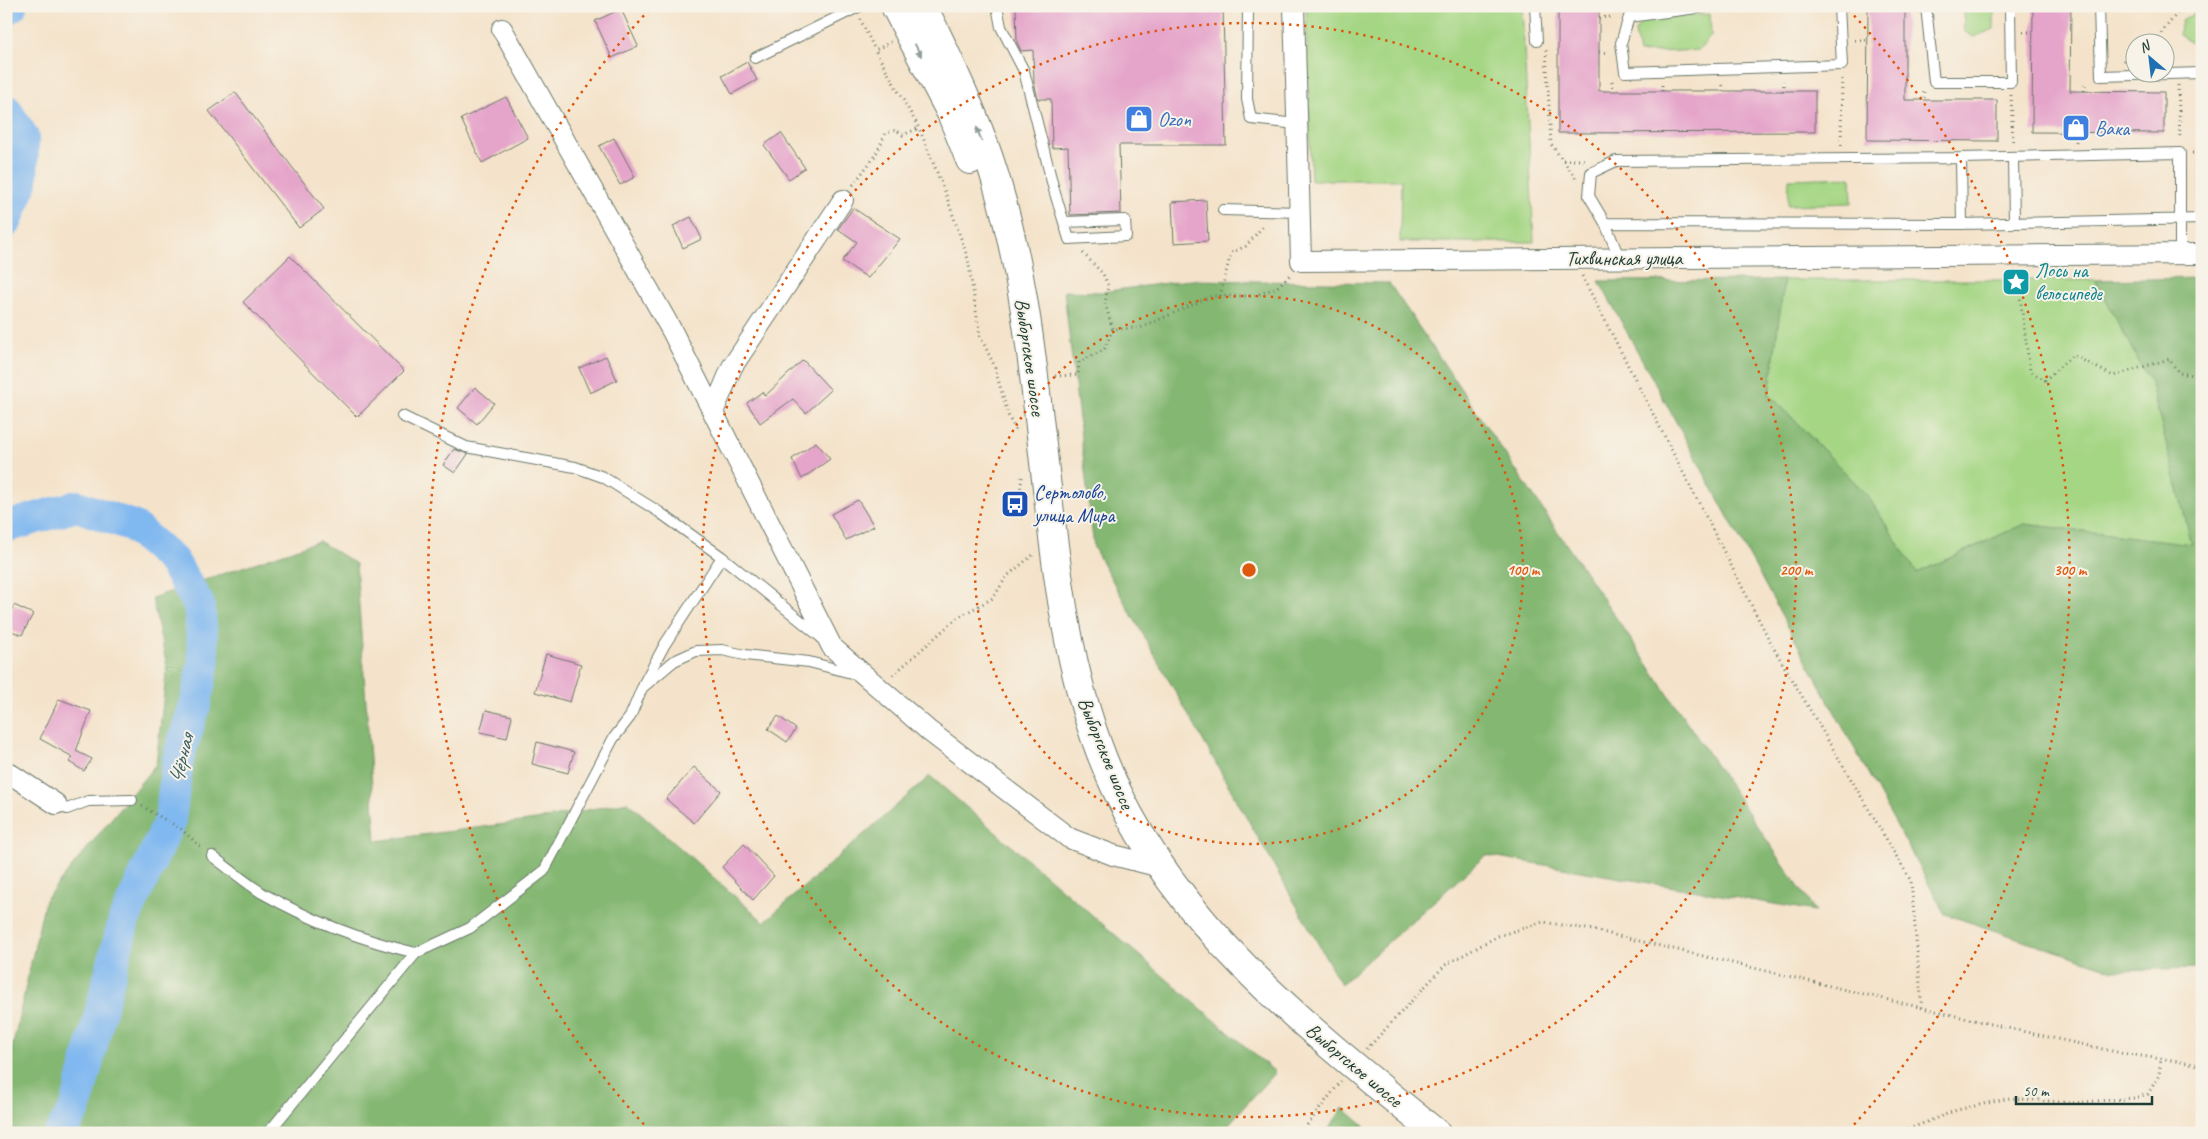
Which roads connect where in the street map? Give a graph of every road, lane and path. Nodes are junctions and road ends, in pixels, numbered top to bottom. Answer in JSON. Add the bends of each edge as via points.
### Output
{"nodes":[{"id":1,"x":895,"y":6,"type":"edge"},
{"id":2,"x":997,"y":6,"type":"edge"},
{"id":3,"x":1248,"y":6,"type":"edge"},
{"id":4,"x":1294,"y":6,"type":"edge"},
{"id":5,"x":1535,"y":6,"type":"edge"},
{"id":6,"x":1712,"y":6,"type":"edge"},
{"id":7,"x":1840,"y":6,"type":"edge"},
{"id":8,"x":1926,"y":6,"type":"edge"},
{"id":9,"x":2010,"y":6,"type":"edge"},
{"id":10,"x":2099,"y":6,"type":"edge"},
{"id":11,"x":2184,"y":6,"type":"edge"},
{"id":12,"x":856,"y":8,"type":"edge"},
{"id":13,"x":926,"y":9,"type":"edge"},
{"id":14,"x":1611,"y":17,"type":"dead end"},
{"id":15,"x":1599,"y":18,"type":"dead end"},
{"id":16,"x":502,"y":29,"type":"dead end"},
{"id":17,"x":2023,"y":32,"type":"dead end"},
{"id":18,"x":2032,"y":32,"type":"dead end"},
{"id":19,"x":2162,"y":32,"type":"edge"},
{"id":20,"x":897,"y":39,"type":"dead end"},
{"id":21,"x":1855,"y":40,"type":"dead end"},
{"id":22,"x":1867,"y":40,"type":"dead end"},
{"id":23,"x":1541,"y":43,"type":"joint"},
{"id":24,"x":875,"y":50,"type":"junction"},
{"id":25,"x":1599,"y":52,"type":"dead end"},
{"id":26,"x":1612,"y":53,"type":"dead end"},
{"id":27,"x":755,"y":58,"type":"dead end"},
{"id":28,"x":1842,"y":65,"type":"junction"},
{"id":29,"x":2202,"y":73,"type":"edge"},
{"id":30,"x":2178,"y":75,"type":"junction"},
{"id":31,"x":1612,"y":81,"type":"dead end"},
{"id":32,"x":1723,"y":81,"type":"dead end"},
{"id":33,"x":1784,"y":81,"type":"dead end"},
{"id":34,"x":2011,"y":82,"type":"junction"},
{"id":35,"x":2085,"y":84,"type":"dead end"},
{"id":36,"x":1924,"y":89,"type":"dead end"},
{"id":37,"x":1612,"y":91,"type":"dead end"},
{"id":38,"x":1722,"y":91,"type":"dead end"},
{"id":39,"x":1783,"y":91,"type":"dead end"},
{"id":40,"x":2084,"y":91,"type":"dead end"},
{"id":41,"x":1924,"y":100,"type":"dead end"},
{"id":42,"x":1297,"y":124,"type":"junction"},
{"id":43,"x":919,"y":128,"type":"junction"},
{"id":44,"x":2180,"y":153,"type":"junction"},
{"id":45,"x":1840,"y":158,"type":"junction"},
{"id":46,"x":1961,"y":158,"type":"junction"},
{"id":47,"x":2013,"y":158,"type":"junction"},
{"id":48,"x":1562,"y":160,"type":"dead end"},
{"id":49,"x":842,"y":200,"type":"joint"},
{"id":50,"x":1223,"y":210,"type":"dead end"},
{"id":51,"x":1279,"y":212,"type":"junction"},
{"id":52,"x":1300,"y":212,"type":"junction"},
{"id":53,"x":2202,"y":219,"type":"edge"},
{"id":54,"x":2179,"y":220,"type":"junction"},
{"id":55,"x":1064,"y":222,"type":"junction"},
{"id":56,"x":1605,"y":223,"type":"junction"},
{"id":57,"x":2014,"y":223,"type":"junction"},
{"id":58,"x":1962,"y":224,"type":"junction"},
{"id":59,"x":1069,"y":239,"type":"junction"},
{"id":60,"x":2180,"y":254,"type":"junction"},
{"id":61,"x":2202,"y":254,"type":"edge"},
{"id":62,"x":2016,"y":256,"type":"junction"},
{"id":63,"x":1619,"y":258,"type":"junction"},
{"id":64,"x":1301,"y":261,"type":"junction"},
{"id":65,"x":1579,"y":269,"type":"dead end"},
{"id":66,"x":1019,"y":282,"type":"junction"},
{"id":67,"x":1220,"y":296,"type":"junction"},
{"id":68,"x":1113,"y":329,"type":"junction"},
{"id":69,"x":1054,"y":376,"type":"dead end"},
{"id":70,"x":2202,"y":376,"type":"edge"},
{"id":71,"x":713,"y":412,"type":"junction"},
{"id":72,"x":402,"y":416,"type":"dead end"},
{"id":73,"x":1018,"y":434,"type":"dead end"},
{"id":74,"x":1022,"y":476,"type":"dead end"},
{"id":75,"x":1028,"y":520,"type":"dead end"},
{"id":76,"x":1033,"y":547,"type":"dead end"},
{"id":77,"x":722,"y":557,"type":"junction"},
{"id":78,"x":832,"y":647,"type":"junction"},
{"id":79,"x":866,"y":676,"type":"junction"},
{"id":80,"x":642,"y":688,"type":"junction"},
{"id":81,"x":6,"y":771,"type":"edge"},
{"id":82,"x":132,"y":800,"type":"dead end"},
{"id":83,"x":56,"y":804,"type":"joint"},
{"id":84,"x":159,"y":815,"type":"dead end"},
{"id":85,"x":212,"y":856,"type":"joint"},
{"id":86,"x":1161,"y":867,"type":"junction"},
{"id":87,"x":416,"y":953,"type":"junction"},
{"id":88,"x":1922,"y":1008,"type":"junction"},
{"id":89,"x":2161,"y":1059,"type":"junction"},
{"id":90,"x":1352,"y":1065,"type":"junction"},
{"id":91,"x":2202,"y":1065,"type":"edge"},
{"id":92,"x":268,"y":1133,"type":"edge"},
{"id":93,"x":1300,"y":1133,"type":"edge"},
{"id":94,"x":1436,"y":1133,"type":"edge"},
{"id":95,"x":1899,"y":1133,"type":"edge"}],
"edges":[{"from":1,"to":66,"type":"main road","name":"Выборгское шоссе","one_way":true,"via":[[951,113]]},
{"from":2,"to":55,"type":"lane","via":[[1001,27],[1024,71]]},
{"from":3,"to":42,"type":"lane","via":[[1247,99],[1251,119]]},
{"from":4,"to":42,"type":"street"},
{"from":5,"to":23,"type":"lane"},
{"from":6,"to":28,"type":"lane","via":[[1629,17],[1621,43],[1625,72]]},
{"from":7,"to":28,"type":"lane"},
{"from":8,"to":34,"type":"lane","via":[[1934,82]]},
{"from":9,"to":34,"type":"lane"},
{"from":10,"to":30,"type":"lane","via":[[2100,76]]},
{"from":11,"to":19,"type":"path"},
{"from":12,"to":24,"type":"path"},
{"from":12,"to":27,"type":"lane"},
{"from":66,"to":13,"type":"main road","name":"Выборгское шоссе","one_way":true,"via":[[998,185],[968,102]]},
{"from":14,"to":15,"type":"path"},
{"from":16,"to":71,"type":"street","via":[[667,323]]},
{"from":17,"to":18,"type":"path"},
{"from":20,"to":24,"type":"path"},
{"from":21,"to":22,"type":"path"},
{"from":23,"to":48,"type":"path","via":[[1551,144]]},
{"from":24,"to":43,"type":"path"},
{"from":25,"to":26,"type":"path"},
{"from":28,"to":45,"type":"path"},
{"from":29,"to":30,"type":"lane"},
{"from":30,"to":44,"type":"path"},
{"from":31,"to":37,"type":"path"},
{"from":32,"to":38,"type":"path"},
{"from":33,"to":39,"type":"path"},
{"from":34,"to":47,"type":"path"},
{"from":35,"to":40,"type":"path"},
{"from":36,"to":41,"type":"path"},
{"from":42,"to":52,"type":"street"},
{"from":43,"to":49,"type":"path","via":[[903,135],[896,130],[886,132],[875,156]]},
{"from":43,"to":73,"type":"path","via":[[968,259],[980,336],[994,366],[1009,418]]},
{"from":44,"to":47,"type":"lane"},
{"from":44,"to":54,"type":"lane"},
{"from":45,"to":46,"type":"lane"},
{"from":45,"to":56,"type":"lane","via":[[1616,161],[1591,173],[1589,196]]},
{"from":46,"to":47,"type":"lane"},
{"from":46,"to":58,"type":"lane"},
{"from":47,"to":57,"type":"lane"},
{"from":49,"to":71,"type":"street","via":[[732,367]]},
{"from":50,"to":51,"type":"lane"},
{"from":51,"to":52,"type":"lane"},
{"from":51,"to":67,"type":"path","via":[[1246,246],[1231,253]]},
{"from":52,"to":64,"type":"street"},
{"from":53,"to":54,"type":"lane"},
{"from":54,"to":57,"type":"lane"},
{"from":54,"to":60,"type":"lane"},
{"from":55,"to":59,"type":"lane"},
{"from":55,"to":59,"type":"lane","via":[[1125,220],[1126,236]]},
{"from":56,"to":58,"type":"lane"},
{"from":56,"to":63,"type":"lane"},
{"from":57,"to":58,"type":"lane"},
{"from":59,"to":68,"type":"path","via":[[1103,274],[1108,285],[1106,304]]},
{"from":60,"to":61,"type":"street","name":"Тихвинская улица"},
{"from":60,"to":62,"type":"street","name":"Тихвинская улица"},
{"from":62,"to":63,"type":"street","name":"Тихвинская улица"},
{"from":62,"to":70,"type":"path","via":[[2030,371],[2045,380],[2072,355],[2113,376],[2169,359],[2178,373]]},
{"from":63,"to":64,"type":"street","name":"Тихвинская улица"},
{"from":64,"to":67,"type":"path","via":[[1276,288],[1254,296]]},
{"from":65,"to":88,"type":"path","via":[[1773,647],[1911,881]]},
{"from":66,"to":86,"type":"main road","name":"Выборгское шоссе","via":[[1053,542],[1075,671],[1092,729],[1117,792]]},
{"from":67,"to":68,"type":"path","via":[[1212,296],[1140,328]]},
{"from":68,"to":69,"type":"path","via":[[1104,350],[1079,362],[1078,375]]},
{"from":71,"to":78,"type":"street"},
{"from":72,"to":77,"type":"lane","via":[[466,448],[575,467],[603,477]]},
{"from":74,"to":75,"type":"path","via":[[1020,492]]},
{"from":76,"to":79,"type":"path","via":[[1033,557],[1007,576],[993,598],[958,618],[894,674],[879,678]]},
{"from":77,"to":78,"type":"lane"},
{"from":77,"to":80,"type":"lane","via":[[664,644]]},
{"from":78,"to":79,"type":"street"},
{"from":79,"to":80,"type":"lane","via":[[809,662],[722,650],[696,651],[674,660]]},
{"from":79,"to":86,"type":"street","via":[[929,731],[1069,838],[1112,855]]},
{"from":80,"to":87,"type":"lane","via":[[630,717],[613,739],[544,871],[470,928]]},
{"from":81,"to":83,"type":"street"},
{"from":82,"to":83,"type":"lane","via":[[88,801],[67,809]]},
{"from":84,"to":85,"type":"path"},
{"from":85,"to":87,"type":"lane","via":[[261,892],[319,922],[370,942]]},
{"from":86,"to":90,"type":"main road","name":"Выборгское шоссе","via":[[1207,929],[1272,994]]},
{"from":87,"to":92,"type":"lane"},
{"from":88,"to":89,"type":"path"},
{"from":88,"to":90,"type":"path","via":[[1593,930],[1542,922],[1498,936],[1445,965]]},
{"from":89,"to":91,"type":"path"},
{"from":89,"to":95,"type":"path","via":[[2159,1075],[2148,1094],[2134,1098],[2072,1103],[2010,1098],[1957,1110]]},
{"from":90,"to":93,"type":"path"},
{"from":90,"to":94,"type":"main road","name":"Выборгское шоссе"}]}
